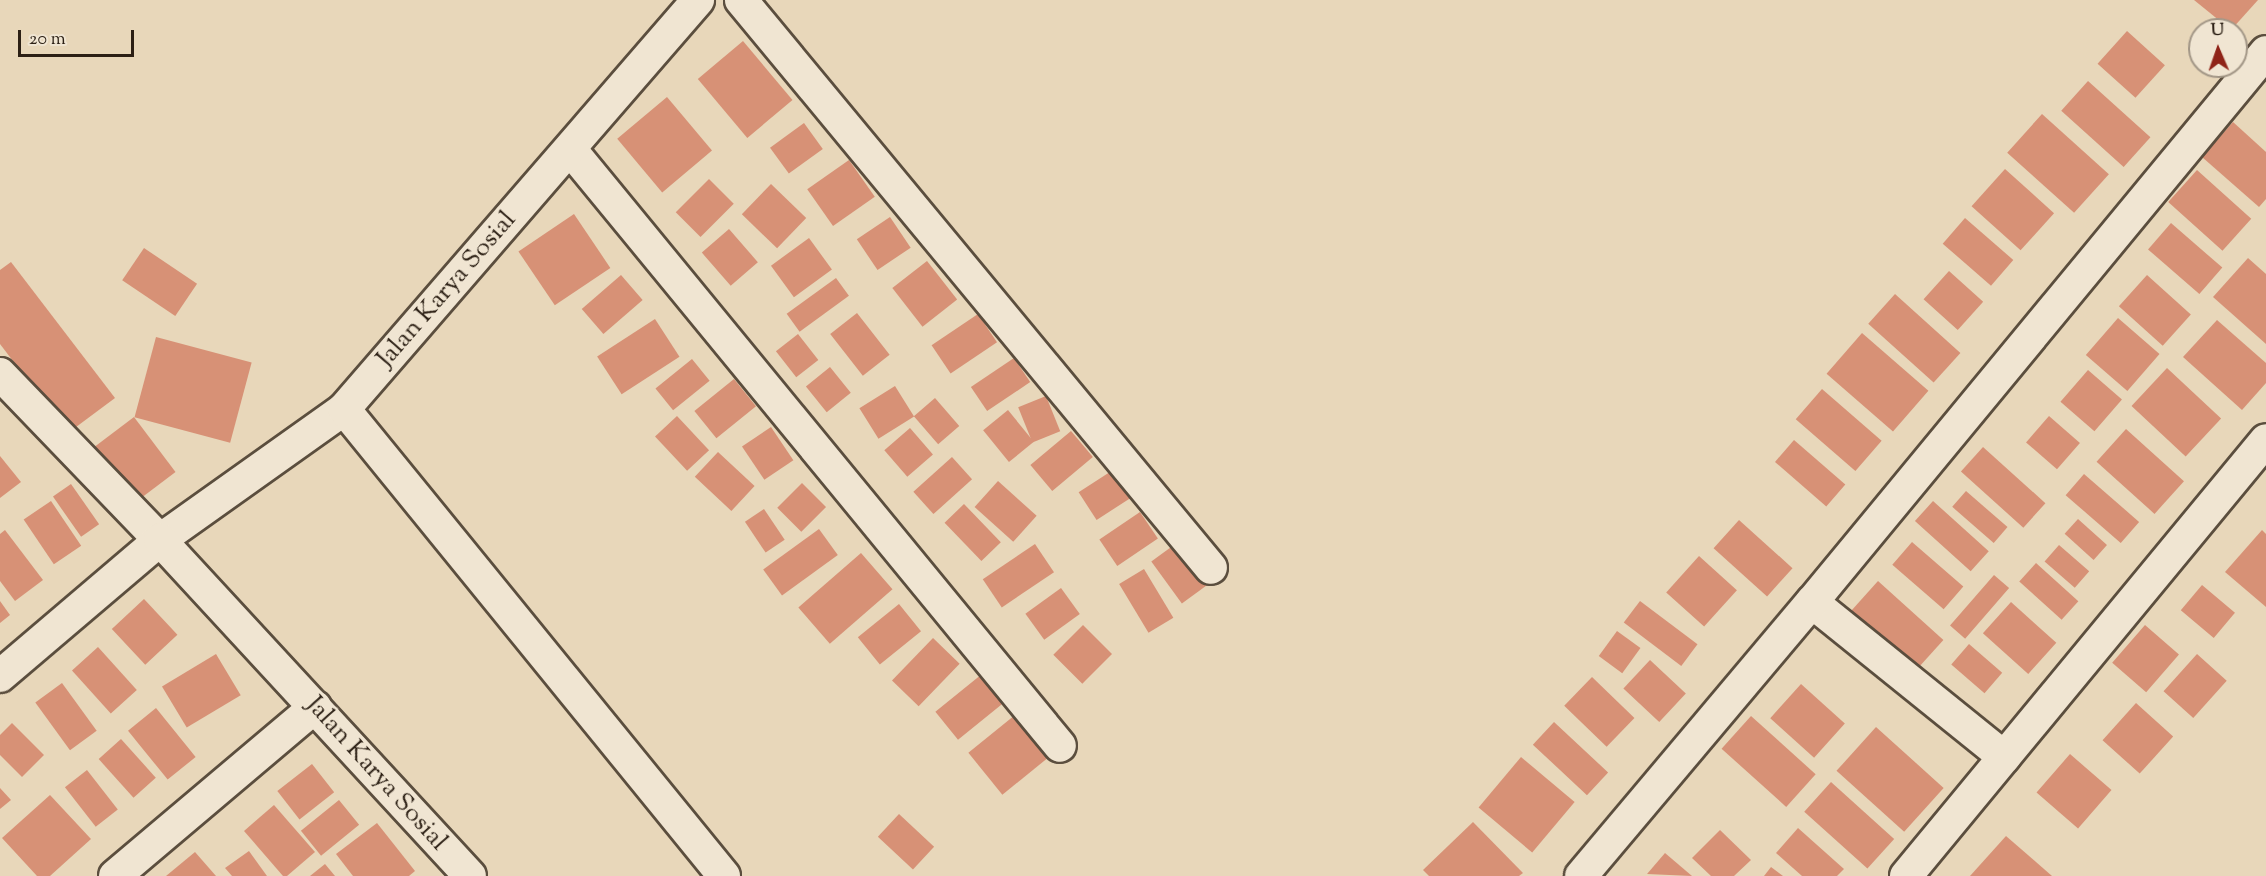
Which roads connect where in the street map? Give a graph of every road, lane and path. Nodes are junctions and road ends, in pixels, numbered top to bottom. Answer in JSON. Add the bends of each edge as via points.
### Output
{"nodes":[{"id":1,"x":698,"y":0,"type":"edge"},
{"id":2,"x":741,"y":0,"type":"edge"},
{"id":3,"x":2266,"y":52,"type":"edge"},
{"id":4,"x":570,"y":148,"type":"junction"},
{"id":5,"x":0,"y":374,"type":"edge"},
{"id":6,"x":344,"y":409,"type":"junction"},
{"id":7,"x":2266,"y":440,"type":"edge"},
{"id":8,"x":160,"y":540,"type":"junction"},
{"id":9,"x":1211,"y":568,"type":"dead end"},
{"id":10,"x":1812,"y":602,"type":"junction"},
{"id":11,"x":0,"y":676,"type":"edge"},
{"id":12,"x":315,"y":707,"type":"junction"},
{"id":13,"x":1060,"y":746,"type":"dead end"},
{"id":14,"x":2004,"y":757,"type":"junction"},
{"id":15,"x":115,"y":876,"type":"edge"},
{"id":16,"x":470,"y":876,"type":"edge"},
{"id":17,"x":724,"y":876,"type":"edge"},
{"id":18,"x":1581,"y":876,"type":"edge"},
{"id":19,"x":1905,"y":876,"type":"edge"}],
"edges":[{"from":1,"to":4,"type":"street","name":"Jalan Karya Sosial"},
{"from":2,"to":9,"type":"street"},
{"from":3,"to":10,"type":"street"},
{"from":4,"to":6,"type":"street","name":"Jalan Karya Sosial"},
{"from":4,"to":13,"type":"street"},
{"from":5,"to":8,"type":"street"},
{"from":6,"to":8,"type":"street","name":"Jalan Karya Sosial"},
{"from":6,"to":17,"type":"street"},
{"from":7,"to":14,"type":"street"},
{"from":8,"to":11,"type":"street","name":"Jalan Karya Sosial"},
{"from":8,"to":12,"type":"street","name":"Jalan Karya Sosial"},
{"from":10,"to":14,"type":"street"},
{"from":10,"to":18,"type":"street"},
{"from":12,"to":15,"type":"street"},
{"from":12,"to":16,"type":"street","name":"Jalan Karya Sosial"},
{"from":14,"to":19,"type":"street"}]}
